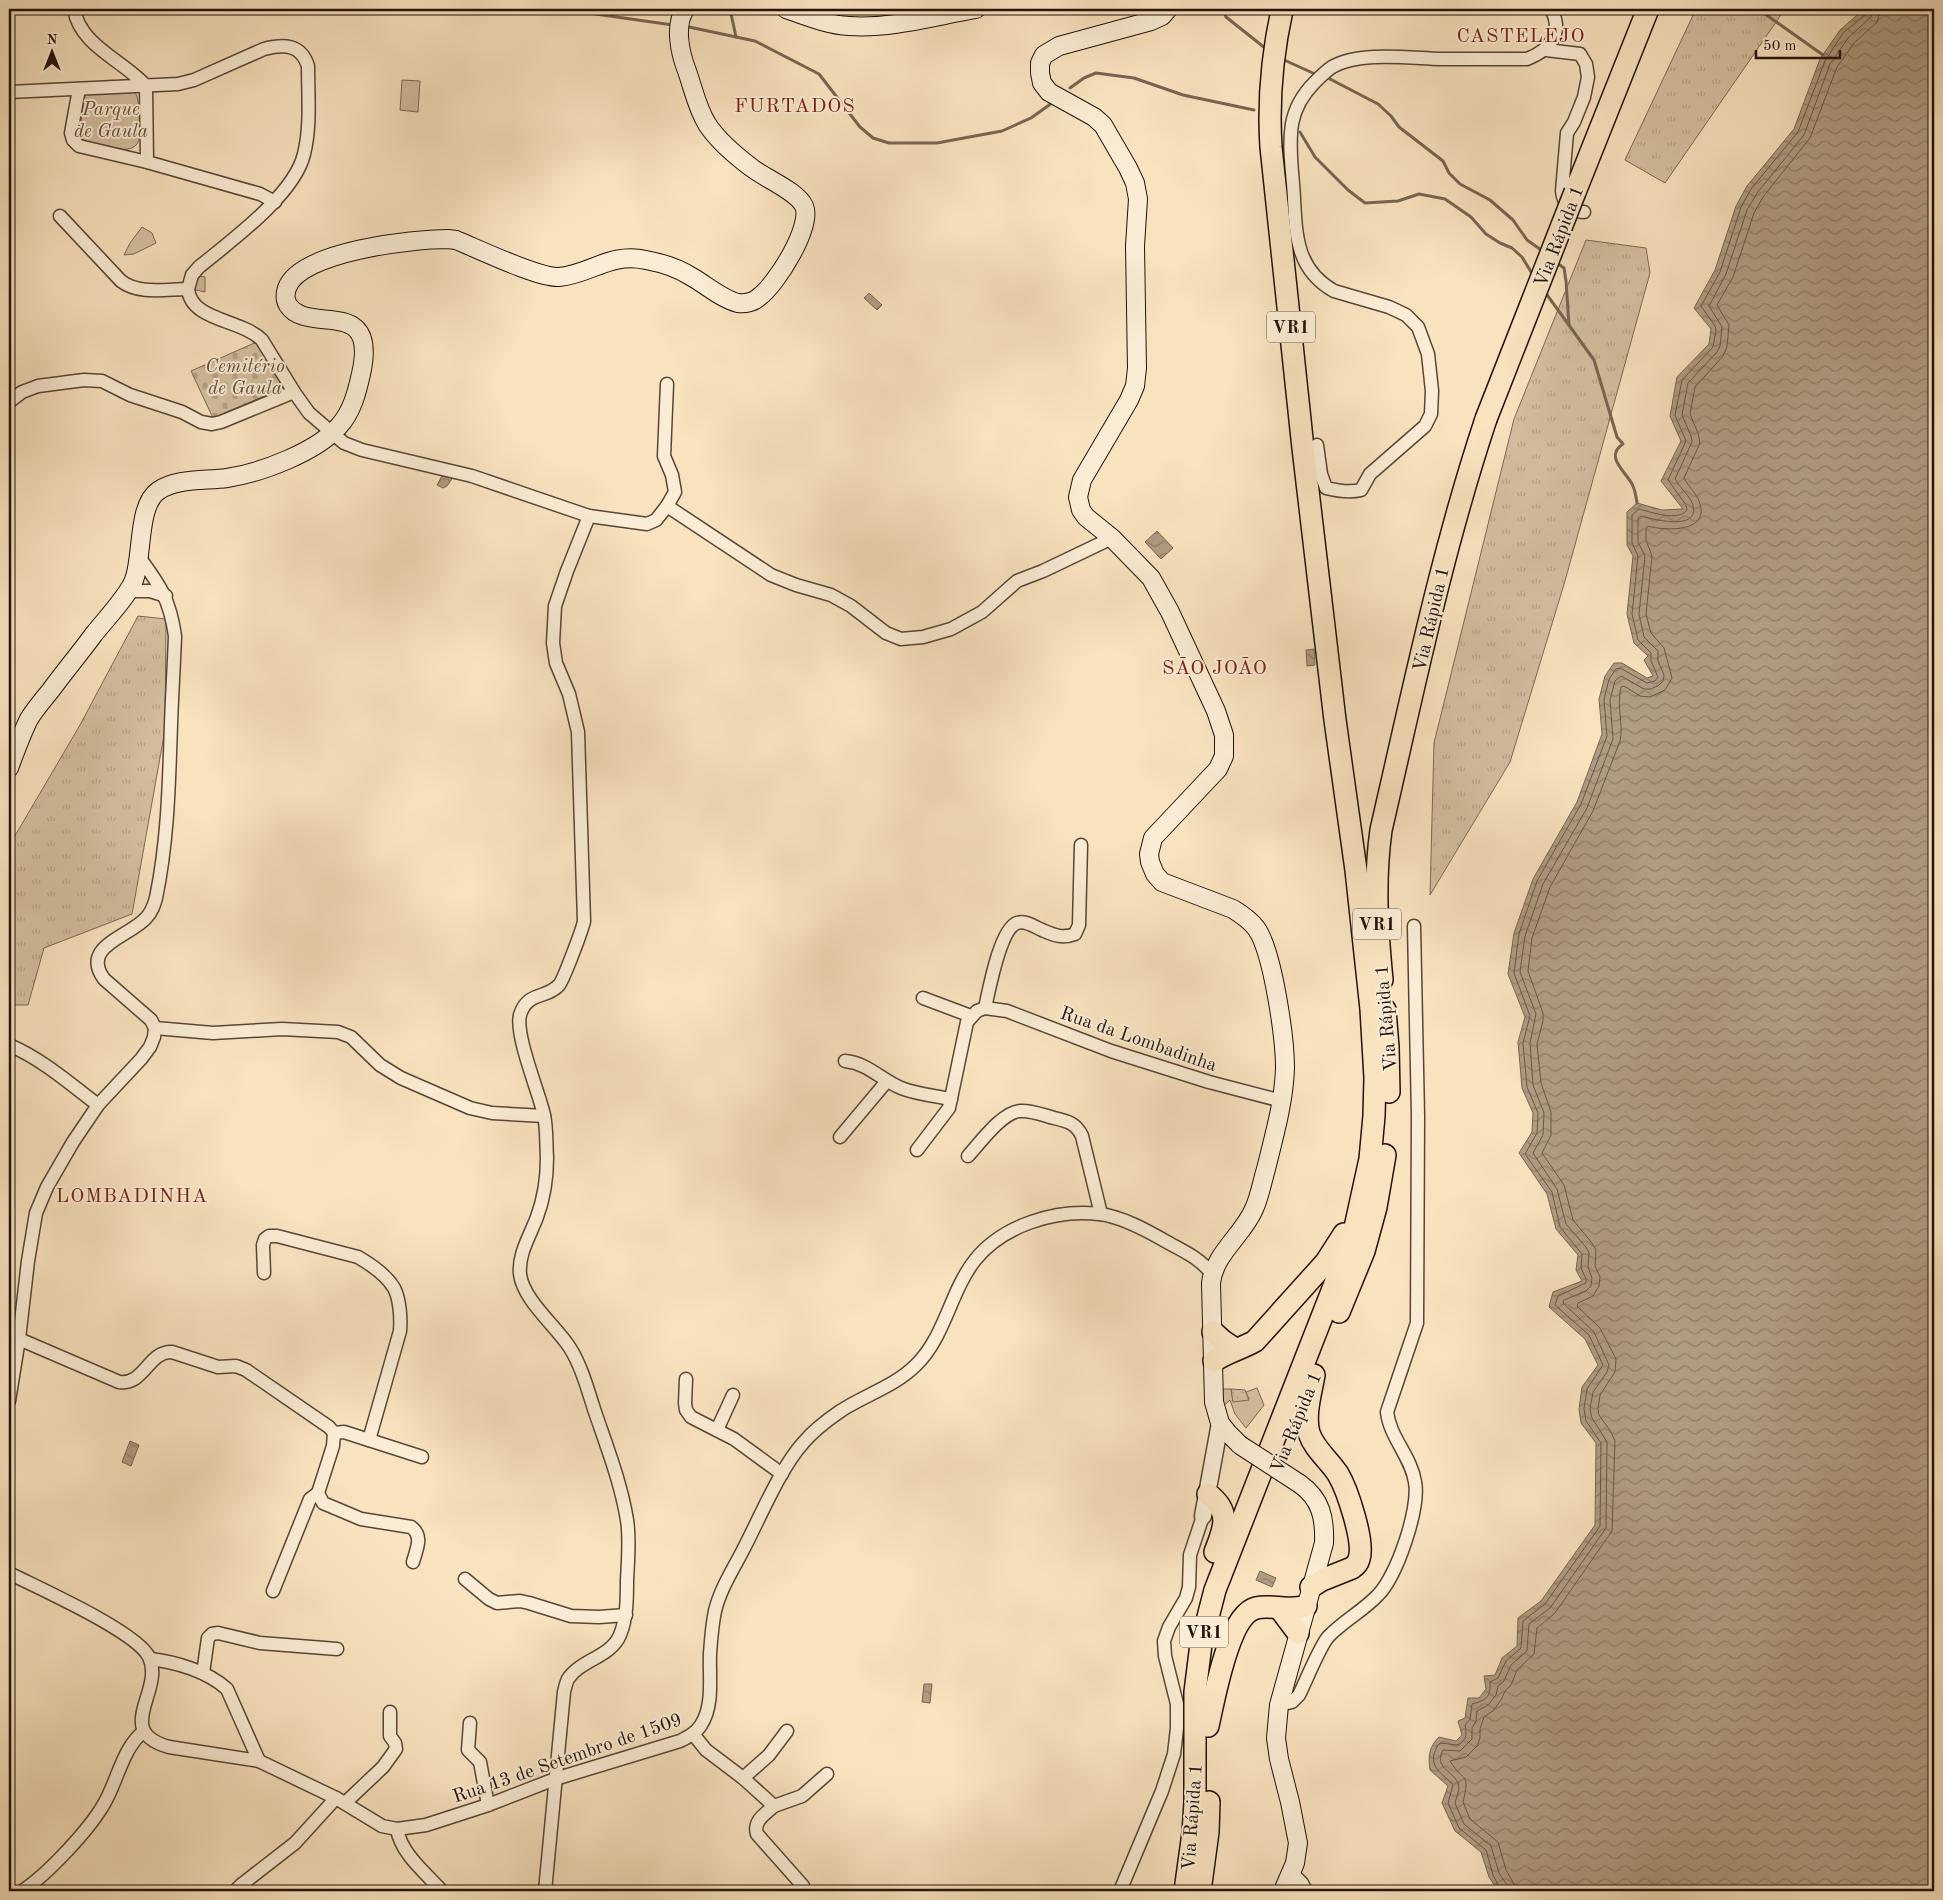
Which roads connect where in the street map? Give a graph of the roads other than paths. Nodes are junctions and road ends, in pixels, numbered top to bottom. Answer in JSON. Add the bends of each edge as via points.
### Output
{"nodes":[{"id":1,"x":74,"y":9,"type":"edge"},
{"id":2,"x":786,"y":9,"type":"edge"},
{"id":3,"x":976,"y":9,"type":"edge"},
{"id":4,"x":1168,"y":9,"type":"edge"},
{"id":5,"x":1551,"y":9,"type":"edge"},
{"id":6,"x":1648,"y":9,"type":"edge"},
{"id":7,"x":1282,"y":10,"type":"dead end"},
{"id":8,"x":684,"y":11,"type":"edge"},
{"id":9,"x":1546,"y":50,"type":"junction"},
{"id":10,"x":146,"y":86,"type":"junction"},
{"id":11,"x":79,"y":89,"type":"junction"},
{"id":12,"x":9,"y":92,"type":"edge"},
{"id":13,"x":147,"y":162,"type":"junction"},
{"id":14,"x":275,"y":202,"type":"junction"},
{"id":15,"x":1584,"y":212,"type":"dead end"},
{"id":16,"x":60,"y":216,"type":"dead end"},
{"id":17,"x":188,"y":288,"type":"junction"},
{"id":18,"x":667,"y":384,"type":"dead end"},
{"id":19,"x":294,"y":392,"type":"junction"},
{"id":20,"x":9,"y":402,"type":"edge"},
{"id":21,"x":332,"y":434,"type":"junction"},
{"id":22,"x":1318,"y":445,"type":"dead end"},
{"id":23,"x":667,"y":506,"type":"junction"},
{"id":24,"x":589,"y":516,"type":"junction"},
{"id":25,"x":1112,"y":538,"type":"junction"},
{"id":26,"x":139,"y":557,"type":"junction"},
{"id":27,"x":127,"y":591,"type":"junction"},
{"id":28,"x":166,"y":596,"type":"junction"},
{"id":29,"x":9,"y":768,"type":"edge"},
{"id":30,"x":1081,"y":845,"type":"dead end"},
{"id":31,"x":1414,"y":926,"type":"dead end"},
{"id":32,"x":923,"y":998,"type":"dead end"},
{"id":33,"x":985,"y":1008,"type":"junction"},
{"id":34,"x":971,"y":1016,"type":"junction"},
{"id":35,"x":155,"y":1028,"type":"junction"},
{"id":36,"x":9,"y":1045,"type":"edge"},
{"id":37,"x":845,"y":1061,"type":"dead end"},
{"id":38,"x":887,"y":1081,"type":"junction"},
{"id":39,"x":951,"y":1099,"type":"junction"},
{"id":40,"x":1282,"y":1101,"type":"junction"},
{"id":41,"x":98,"y":1105,"type":"junction"},
{"id":42,"x":544,"y":1116,"type":"junction"},
{"id":43,"x":840,"y":1137,"type":"dead end"},
{"id":44,"x":917,"y":1150,"type":"dead end"},
{"id":45,"x":968,"y":1156,"type":"dead end"},
{"id":46,"x":1360,"y":1206,"type":"junction"},
{"id":47,"x":1101,"y":1214,"type":"junction"},
{"id":48,"x":264,"y":1273,"type":"dead end"},
{"id":49,"x":1212,"y":1274,"type":"junction"},
{"id":50,"x":1213,"y":1332,"type":"junction"},
{"id":51,"x":18,"y":1339,"type":"junction"},
{"id":52,"x":1235,"y":1349,"type":"junction"},
{"id":53,"x":1214,"y":1361,"type":"junction"},
{"id":54,"x":1314,"y":1375,"type":"junction"},
{"id":55,"x":686,"y":1379,"type":"dead end"},
{"id":56,"x":733,"y":1395,"type":"dead end"},
{"id":57,"x":9,"y":1401,"type":"edge"},
{"id":58,"x":1220,"y":1423,"type":"junction"},
{"id":59,"x":717,"y":1430,"type":"junction"},
{"id":60,"x":334,"y":1432,"type":"junction"},
{"id":61,"x":369,"y":1440,"type":"junction"},
{"id":62,"x":422,"y":1457,"type":"dead end"},
{"id":63,"x":782,"y":1474,"type":"junction"},
{"id":64,"x":318,"y":1493,"type":"junction"},
{"id":65,"x":1208,"y":1494,"type":"junction"},
{"id":66,"x":1203,"y":1516,"type":"junction"},
{"id":67,"x":1224,"y":1518,"type":"junction"},
{"id":68,"x":1319,"y":1560,"type":"junction"},
{"id":69,"x":413,"y":1562,"type":"dead end"},
{"id":70,"x":9,"y":1573,"type":"edge"},
{"id":71,"x":1336,"y":1574,"type":"junction"},
{"id":72,"x":465,"y":1580,"type":"dead end"},
{"id":73,"x":273,"y":1591,"type":"dead end"},
{"id":74,"x":1309,"y":1596,"type":"junction"},
{"id":75,"x":1280,"y":1609,"type":"junction"},
{"id":76,"x":626,"y":1614,"type":"junction"},
{"id":77,"x":1298,"y":1633,"type":"junction"},
{"id":78,"x":337,"y":1649,"type":"dead end"},
{"id":79,"x":150,"y":1659,"type":"junction"},
{"id":80,"x":203,"y":1674,"type":"junction"},
{"id":81,"x":1195,"y":1692,"type":"junction"},
{"id":82,"x":1279,"y":1705,"type":"junction"},
{"id":83,"x":390,"y":1712,"type":"dead end"},
{"id":84,"x":470,"y":1723,"type":"dead end"},
{"id":85,"x":1208,"y":1726,"type":"junction"},
{"id":86,"x":787,"y":1731,"type":"dead end"},
{"id":87,"x":143,"y":1732,"type":"junction"},
{"id":88,"x":693,"y":1734,"type":"junction"},
{"id":89,"x":259,"y":1761,"type":"junction"},
{"id":90,"x":827,"y":1774,"type":"dead end"},
{"id":91,"x":743,"y":1778,"type":"junction"},
{"id":92,"x":555,"y":1779,"type":"junction"},
{"id":93,"x":341,"y":1801,"type":"junction"},
{"id":94,"x":488,"y":1805,"type":"junction"},
{"id":95,"x":774,"y":1806,"type":"junction"},
{"id":96,"x":397,"y":1829,"type":"junction"},
{"id":97,"x":1292,"y":1873,"type":"junction"},
{"id":98,"x":803,"y":1886,"type":"dead end"},
{"id":99,"x":22,"y":1891,"type":"edge"},
{"id":100,"x":235,"y":1891,"type":"edge"},
{"id":101,"x":442,"y":1891,"type":"edge"},
{"id":102,"x":545,"y":1891,"type":"edge"},
{"id":103,"x":1120,"y":1891,"type":"edge"},
{"id":104,"x":1185,"y":1891,"type":"edge"},
{"id":105,"x":1200,"y":1891,"type":"edge"},
{"id":106,"x":1283,"y":1891,"type":"edge"},
{"id":107,"x":1306,"y":1891,"type":"edge"}],
"edges":[{"from":1,"to":10,"type":"street","via":[[82,30],[97,47]]},
{"from":2,"to":3,"type":"main road","via":[[829,23],[869,27]]},
{"from":4,"to":25,"type":"main road","via":[[1151,21],[1059,46],[1044,56],[1040,63],[1042,82],[1048,92],[1103,125],[1128,168],[1137,191],[1135,386],[1082,480],[1078,497],[1086,517]]},
{"from":5,"to":9,"type":"street","via":[[1555,32]]},
{"from":6,"to":54,"type":"highway","name":"Via Rápida 1","number":"VR1","bridge":true,"via":[[1486,420],[1464,486],[1423,645],[1382,830],[1376,875],[1376,918],[1390,1078],[1384,1156],[1376,1208],[1364,1251]]},
{"from":7,"to":46,"type":"highway","name":"Via Rápida 1","number":"VR1","via":[[1271,76],[1270,131],[1335,720],[1371,1009],[1374,1116],[1370,1159]]},
{"from":8,"to":21,"type":"main road","via":[[680,45],[707,124],[738,157],[799,198],[804,206],[806,221],[796,243],[785,265],[759,298],[737,302],[674,268],[634,257],[619,258],[569,275],[550,277],[448,239],[342,253],[302,272],[288,285],[285,296],[295,312],[348,324],[361,336],[364,355],[354,402]]},
{"from":9,"to":15,"type":"street","via":[[1580,54],[1586,64],[1588,77],[1584,97],[1567,133],[1562,191],[1566,206]]},
{"from":9,"to":22,"type":"street","via":[[1527,59],[1361,58],[1332,66],[1304,92],[1297,104],[1290,138],[1295,222],[1305,263],[1327,287],[1397,311],[1418,327],[1428,354],[1432,392],[1432,414],[1425,426],[1370,474],[1362,490],[1339,492],[1326,488]]},
{"from":10,"to":11,"type":"street"},
{"from":10,"to":13,"type":"street"},
{"from":10,"to":14,"type":"street","via":[[194,80],[270,47],[289,46],[299,51],[308,66],[304,155]]},
{"from":11,"to":12,"type":"street"},
{"from":11,"to":13,"type":"street","via":[[71,133],[73,140],[87,149]]},
{"from":13,"to":14,"type":"street","via":[[260,194]]},
{"from":14,"to":17,"type":"street","via":[[199,267]]},
{"from":16,"to":17,"type":"street","via":[[130,288]]},
{"from":17,"to":19,"type":"street","via":[[193,304],[202,312],[255,333]]},
{"from":18,"to":23,"type":"street","via":[[664,456],[675,492]]},
{"from":19,"to":20,"type":"street","via":[[212,424],[130,395],[102,381],[38,386]]},
{"from":19,"to":21,"type":"street","via":[[309,413]]},
{"from":21,"to":24,"type":"street","via":[[362,450],[472,476]]},
{"from":21,"to":26,"type":"main road","via":[[304,452],[269,467],[230,478],[175,483],[155,492],[146,512]]},
{"from":23,"to":24,"type":"street","via":[[656,520],[646,524]]},
{"from":23,"to":25,"type":"street","via":[[771,575],[831,595],[886,633],[901,639],[951,629],[982,612],[1017,581]]},
{"from":24,"to":42,"type":"street","via":[[555,606],[552,643],[578,732],[583,926],[559,985],[534,996],[520,1016],[520,1032]]},
{"from":25,"to":40,"type":"main road","via":[[1151,578],[1166,603],[1224,735],[1224,756],[1218,769],[1158,832],[1151,845],[1150,862],[1162,882],[1240,913],[1256,928],[1264,942],[1281,1023],[1285,1068]]},
{"from":26,"to":27,"type":"main road","via":[[134,581]]},
{"from":26,"to":28,"type":"street"},
{"from":27,"to":28,"type":"street","via":[[150,591]]},
{"from":27,"to":29,"type":"main road","via":[[36,709]]},
{"from":28,"to":35,"type":"street","via":[[175,636],[170,797],[163,864],[154,907],[146,918],[103,948],[96,962],[104,979],[143,1012]]},
{"from":30,"to":33,"type":"street","via":[[1075,934],[1058,937],[1026,922],[1012,926],[995,964]]},
{"from":31,"to":82,"type":"street","via":[[1418,1116],[1417,1323],[1387,1412],[1389,1425],[1411,1467],[1416,1499],[1398,1564],[1389,1580],[1378,1595],[1327,1638],[1299,1695],[1292,1702]]},
{"from":32,"to":34,"type":"street"},
{"from":33,"to":34,"type":"street"},
{"from":33,"to":40,"type":"street","name":"Rua da Lombadinha","via":[[1007,1011],[1110,1051]]},
{"from":34,"to":39,"type":"street","via":[[964,1030]]},
{"from":35,"to":41,"type":"street","via":[[150,1047]]},
{"from":35,"to":42,"type":"street","via":[[212,1032],[282,1029],[338,1032],[351,1037],[380,1065],[401,1078],[470,1108],[492,1114]]},
{"from":36,"to":41,"type":"street","via":[[43,1063]]},
{"from":37,"to":38,"type":"street","via":[[872,1069]]},
{"from":38,"to":39,"type":"street","via":[[902,1088]]},
{"from":38,"to":43,"type":"street"},
{"from":39,"to":44,"type":"street","via":[[946,1114]]},
{"from":40,"to":49,"type":"main road","via":[[1255,1208]]},
{"from":41,"to":51,"type":"street","via":[[51,1179],[36,1213]]},
{"from":42,"to":76,"type":"street","via":[[547,1175],[538,1216],[522,1254],[522,1286],[571,1349],[622,1494],[628,1545]]},
{"from":45,"to":47,"type":"street","via":[[1007,1114],[1026,1111],[1070,1122],[1078,1127],[1082,1136]]},
{"from":46,"to":52,"type":"highway","via":[[1326,1262],[1255,1341]]},
{"from":46,"to":81,"type":"highway","name":"Via Rápida 1","number":"VR1","via":[[1334,1286],[1215,1590],[1201,1644]]},
{"from":47,"to":49,"type":"street","name":"Rua 13 de Setembro de 1509","via":[[1156,1236],[1196,1258]]},
{"from":47,"to":63,"type":"street","name":"Rua 13 de Setembro de 1509","via":[[1072,1213],[1044,1218],[996,1240],[975,1260],[957,1290],[935,1339],[918,1364],[899,1380],[841,1411],[817,1429],[802,1444]]},
{"from":48,"to":61,"type":"street","via":[[263,1245],[265,1239],[276,1236],[358,1257],[396,1290],[400,1331]]},
{"from":49,"to":50,"type":"main road"},
{"from":50,"to":52,"type":"highway"},
{"from":50,"to":53,"type":"main road"},
{"from":51,"to":57,"type":"street"},
{"from":51,"to":60,"type":"street","via":[[127,1383],[166,1352],[218,1368],[239,1366]]},
{"from":52,"to":53,"type":"highway"},
{"from":53,"to":58,"type":"main road","via":[[1214,1402]]},
{"from":54,"to":71,"type":"highway","via":[[1309,1434],[1350,1496],[1359,1542],[1360,1554],[1356,1565]]},
{"from":54,"to":85,"type":"highway","name":"Via Rápida 1","number":"VR1","via":[[1227,1597],[1214,1653]]},
{"from":55,"to":59,"type":"street","via":[[685,1402],[690,1417]]},
{"from":56,"to":59,"type":"street"},
{"from":58,"to":65,"type":"street"},
{"from":58,"to":68,"type":"main road","bridge":true,"via":[[1240,1445],[1314,1496],[1322,1515],[1324,1543]]},
{"from":59,"to":63,"type":"street"},
{"from":60,"to":61,"type":"street"},
{"from":60,"to":64,"type":"street","via":[[334,1446]]},
{"from":61,"to":62,"type":"street"},
{"from":63,"to":88,"type":"street","name":"Rua 13 de Setembro de 1509","via":[[724,1585],[716,1609],[710,1654],[709,1704],[700,1727]]},
{"from":64,"to":69,"type":"street","via":[[323,1503],[361,1519],[411,1527],[416,1531],[418,1544]]},
{"from":64,"to":73,"type":"street","via":[[310,1498]]},
{"from":65,"to":66,"type":"street"},
{"from":65,"to":67,"type":"highway"},
{"from":66,"to":67,"type":"highway"},
{"from":66,"to":103,"type":"street","via":[[1190,1555],[1186,1598],[1164,1641],[1177,1704],[1174,1754],[1162,1792]]},
{"from":67,"to":81,"type":"highway","via":[[1224,1527],[1194,1615]]},
{"from":68,"to":71,"type":"highway"},
{"from":68,"to":74,"type":"main road"},
{"from":70,"to":79,"type":"street","via":[[130,1637],[142,1646]]},
{"from":71,"to":74,"type":"highway"},
{"from":72,"to":76,"type":"street","via":[[497,1603],[520,1601],[571,1616]]},
{"from":74,"to":75,"type":"highway","via":[[1299,1608]]},
{"from":74,"to":77,"type":"main road"},
{"from":75,"to":77,"type":"highway"},
{"from":75,"to":85,"type":"highway","via":[[1256,1608],[1245,1614],[1237,1626],[1225,1658]]},
{"from":76,"to":92,"type":"street","via":[[620,1636],[613,1646],[568,1679]]},
{"from":77,"to":82,"type":"main road"},
{"from":78,"to":80,"type":"street","via":[[260,1643],[212,1634],[208,1638]]},
{"from":79,"to":80,"type":"street"},
{"from":79,"to":87,"type":"street"},
{"from":80,"to":89,"type":"street","via":[[227,1689]]},
{"from":81,"to":104,"type":"highway","name":"Via Rápida 1","number":"VR1","via":[[1195,1802]]},
{"from":82,"to":97,"type":"main road","via":[[1278,1759],[1297,1834]]},
{"from":83,"to":93,"type":"street","via":[[390,1736],[396,1749],[383,1767]]},
{"from":84,"to":94,"type":"street","via":[[468,1750],[480,1762]]},
{"from":85,"to":105,"type":"highway","name":"Via Rápida 1","number":"VR1","via":[[1208,1832]]},
{"from":86,"to":91,"type":"street","via":[[769,1755]]},
{"from":87,"to":89,"type":"street","via":[[148,1739],[169,1748]]},
{"from":87,"to":99,"type":"street","via":[[131,1744],[105,1802],[87,1828],[35,1883]]},
{"from":88,"to":91,"type":"street","via":[[706,1750]]},
{"from":88,"to":92,"type":"street","name":"Rua 13 de Setembro de 1509","via":[[680,1741]]},
{"from":89,"to":93,"type":"street","name":"Rua 13 de Setembro de 1509"},
{"from":90,"to":95,"type":"street","via":[[802,1796]]},
{"from":91,"to":95,"type":"street"},
{"from":92,"to":94,"type":"street","name":"Rua 13 de Setembro de 1509"},
{"from":92,"to":102,"type":"street"},
{"from":93,"to":96,"type":"street","name":"Rua 13 de Setembro de 1509","via":[[382,1826]]},
{"from":93,"to":100,"type":"street"},
{"from":94,"to":96,"type":"street","name":"Rua 13 de Setembro de 1509","via":[[426,1825]]},
{"from":95,"to":98,"type":"street","via":[[757,1822],[757,1834]]},
{"from":96,"to":101,"type":"street","via":[[404,1848]]},
{"from":97,"to":106,"type":"main road"},
{"from":97,"to":107,"type":"street"}]}
